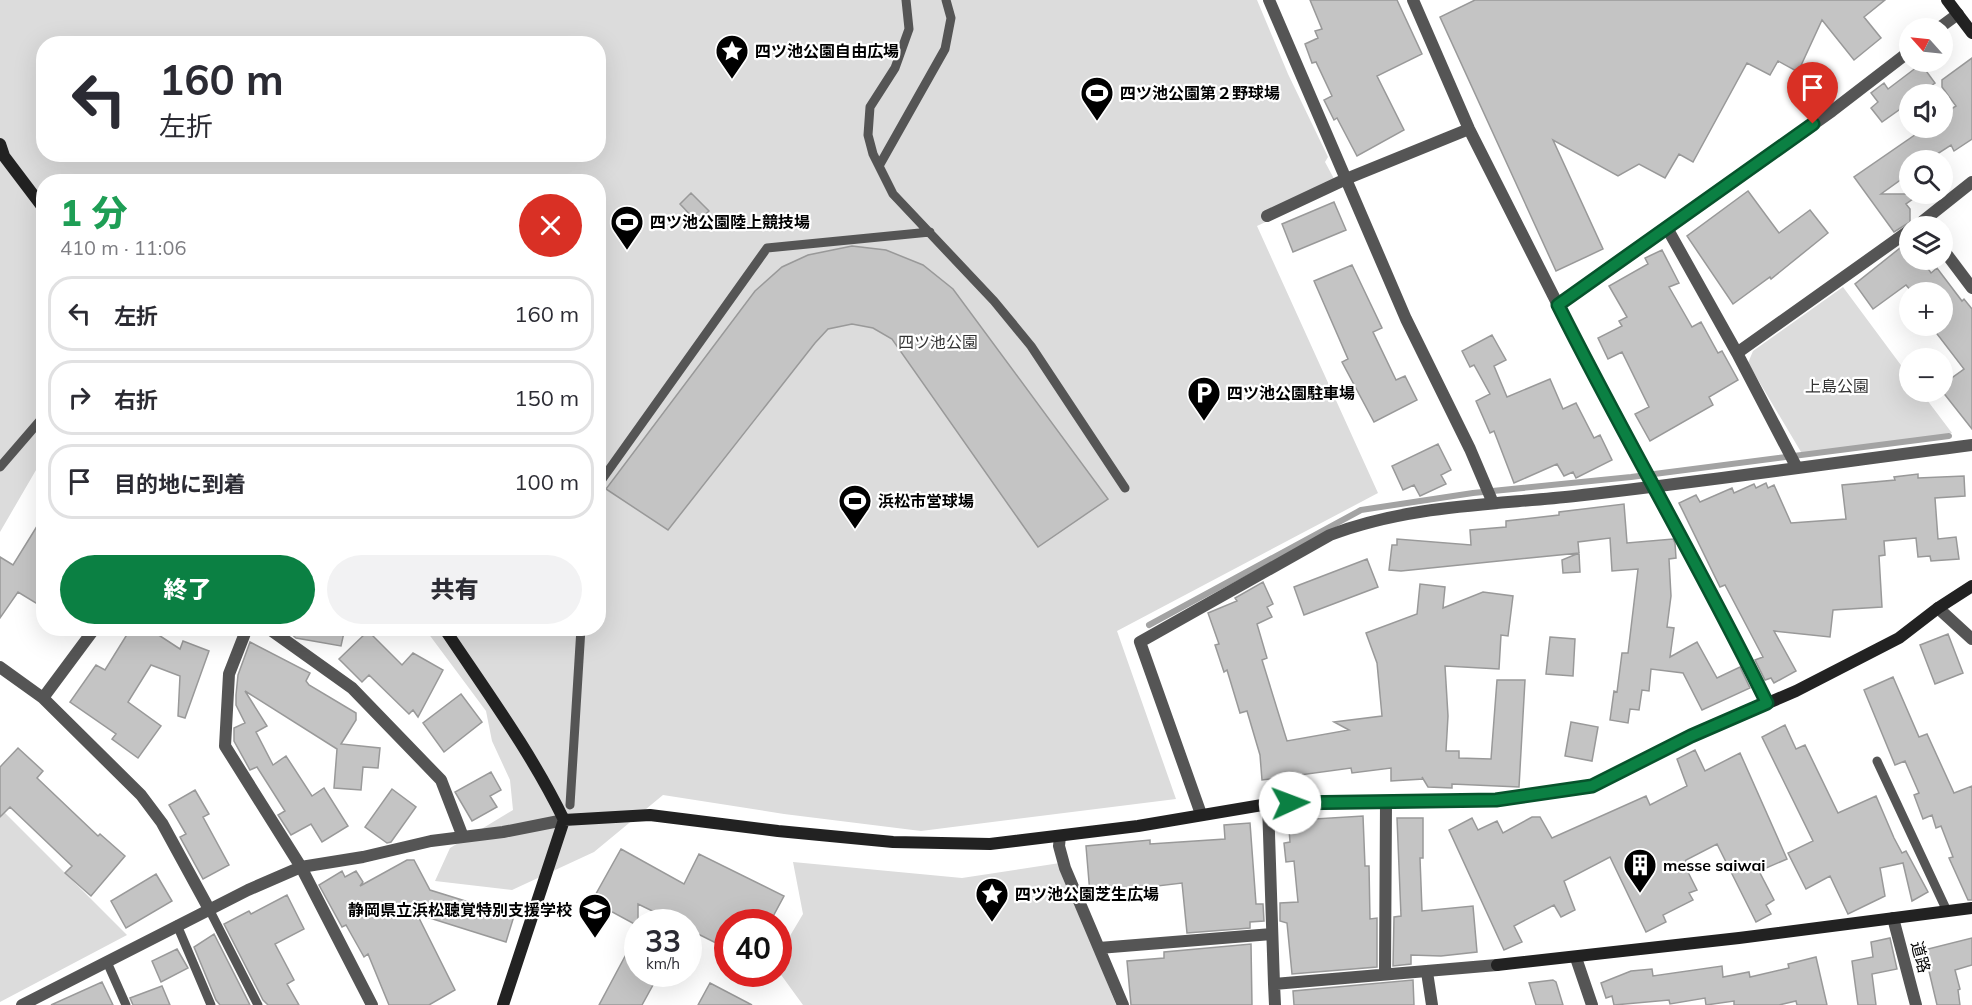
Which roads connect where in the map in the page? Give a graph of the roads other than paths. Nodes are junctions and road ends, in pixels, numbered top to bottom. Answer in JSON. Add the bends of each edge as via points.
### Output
{"nodes":[{"id":1,"x":906,"y":0,"type":"edge"},
{"id":2,"x":946,"y":0,"type":"edge"},
{"id":3,"x":1269,"y":0,"type":"edge"},
{"id":4,"x":1413,"y":0,"type":"edge"},
{"id":5,"x":1947,"y":0,"type":"edge"},
{"id":6,"x":1958,"y":14,"type":"junction"},
{"id":7,"x":1953,"y":18,"type":"edge"},
{"id":8,"x":1972,"y":33,"type":"edge"},
{"id":9,"x":1899,"y":59,"type":"edge"},
{"id":10,"x":1469,"y":129,"type":"junction"},
{"id":11,"x":0,"y":144,"type":"edge"},
{"id":12,"x":879,"y":166,"type":"junction"},
{"id":13,"x":1347,"y":179,"type":"junction"},
{"id":14,"x":1972,"y":182,"type":"edge"},
{"id":15,"x":36,"y":198,"type":"edge"},
{"id":16,"x":1267,"y":216,"type":"dead end"},
{"id":17,"x":1932,"y":216,"type":"edge"},
{"id":18,"x":1667,"y":228,"type":"junction"},
{"id":19,"x":930,"y":232,"type":"junction"},
{"id":20,"x":1899,"y":238,"type":"edge"},
{"id":21,"x":1953,"y":263,"type":"edge"},
{"id":22,"x":1972,"y":288,"type":"edge"},
{"id":23,"x":1558,"y":305,"type":"junction"},
{"id":24,"x":1737,"y":353,"type":"junction"},
{"id":25,"x":36,"y":425,"type":"edge"},
{"id":26,"x":1972,"y":446,"type":"edge"},
{"id":27,"x":1795,"y":463,"type":"junction"},
{"id":28,"x":0,"y":467,"type":"edge"},
{"id":29,"x":606,"y":474,"type":"edge"},
{"id":30,"x":1648,"y":478,"type":"junction"},
{"id":31,"x":1125,"y":489,"type":"dead end"},
{"id":32,"x":1489,"y":495,"type":"junction"},
{"id":33,"x":1972,"y":586,"type":"edge"},
{"id":34,"x":1938,"y":608,"type":"junction"},
{"id":35,"x":89,"y":636,"type":"edge"},
{"id":36,"x":244,"y":636,"type":"edge"},
{"id":37,"x":279,"y":636,"type":"edge"},
{"id":38,"x":449,"y":636,"type":"edge"},
{"id":39,"x":581,"y":636,"type":"edge"},
{"id":40,"x":1972,"y":639,"type":"edge"},
{"id":41,"x":0,"y":667,"type":"edge"},
{"id":42,"x":43,"y":698,"type":"junction"},
{"id":43,"x":1767,"y":703,"type":"junction"},
{"id":44,"x":1878,"y":761,"type":"dead end"},
{"id":45,"x":1386,"y":801,"type":"junction"},
{"id":46,"x":1268,"y":804,"type":"junction"},
{"id":47,"x":570,"y":805,"type":"dead end"},
{"id":48,"x":1201,"y":814,"type":"junction"},
{"id":49,"x":564,"y":820,"type":"junction"},
{"id":50,"x":1060,"y":836,"type":"junction"},
{"id":51,"x":463,"y":837,"type":"junction"},
{"id":52,"x":300,"y":867,"type":"junction"},
{"id":53,"x":1972,"y":908,"type":"edge"},
{"id":54,"x":209,"y":909,"type":"junction"},
{"id":55,"x":1947,"y":911,"type":"junction"},
{"id":56,"x":1893,"y":918,"type":"junction"},
{"id":57,"x":177,"y":925,"type":"junction"},
{"id":58,"x":1272,"y":934,"type":"junction"},
{"id":59,"x":1099,"y":948,"type":"junction"},
{"id":60,"x":1576,"y":958,"type":"junction"},
{"id":61,"x":107,"y":962,"type":"junction"},
{"id":62,"x":1427,"y":972,"type":"junction"},
{"id":63,"x":1385,"y":974,"type":"junction"},
{"id":64,"x":1274,"y":984,"type":"junction"},
{"id":65,"x":24,"y":1005,"type":"edge"},
{"id":66,"x":126,"y":1005,"type":"edge"},
{"id":67,"x":211,"y":1005,"type":"edge"},
{"id":68,"x":258,"y":1005,"type":"edge"},
{"id":69,"x":372,"y":1005,"type":"edge"},
{"id":70,"x":503,"y":1005,"type":"edge"},
{"id":71,"x":1122,"y":1005,"type":"edge"},
{"id":72,"x":1275,"y":1005,"type":"edge"},
{"id":73,"x":1432,"y":1005,"type":"edge"},
{"id":74,"x":1592,"y":1005,"type":"edge"},
{"id":75,"x":1916,"y":1005,"type":"edge"}],
"edges":[{"from":1,"to":12,"type":"lane","via":[[909,29],[895,68],[870,107],[868,135]]},
{"from":2,"to":12,"type":"lane","via":[[951,18],[945,49]]},
{"from":3,"to":13,"type":"street"},
{"from":4,"to":10,"type":"street"},
{"from":5,"to":6,"type":"street"},
{"from":6,"to":7,"type":"street"},
{"from":6,"to":8,"type":"street"},
{"from":9,"to":18,"type":"street"},
{"from":10,"to":13,"type":"street"},
{"from":10,"to":23,"type":"street"},
{"from":11,"to":15,"type":"street","via":[[4,156]]},
{"from":12,"to":19,"type":"lane","via":[[893,194]]},
{"from":13,"to":16,"type":"street"},
{"from":13,"to":32,"type":"street","via":[[1406,319]]},
{"from":14,"to":17,"type":"street"},
{"from":18,"to":23,"type":"street"},
{"from":18,"to":24,"type":"street"},
{"from":19,"to":29,"type":"lane","via":[[767,248]]},
{"from":19,"to":31,"type":"lane","via":[[1031,346]]},
{"from":20,"to":24,"type":"street"},
{"from":21,"to":22,"type":"street"},
{"from":23,"to":30,"type":"street"},
{"from":24,"to":27,"type":"street"},
{"from":25,"to":28,"type":"lane"},
{"from":26,"to":27,"type":"street"},
{"from":27,"to":30,"type":"street"},
{"from":30,"to":32,"type":"street"},
{"from":30,"to":43,"type":"street","via":[[1721,608]]},
{"from":32,"to":48,"type":"street","via":[[1373,520],[1330,535],[1140,642]]},
{"from":33,"to":34,"type":"street"},
{"from":34,"to":40,"type":"street"},
{"from":34,"to":43,"type":"street","via":[[1899,638]]},
{"from":35,"to":42,"type":"street"},
{"from":36,"to":52,"type":"street","via":[[229,674],[225,746]]},
{"from":37,"to":51,"type":"street","via":[[352,688],[441,780]]},
{"from":38,"to":49,"type":"street","via":[[513,730]]},
{"from":39,"to":47,"type":"lane"},
{"from":41,"to":42,"type":"street"},
{"from":42,"to":54,"type":"street","via":[[141,795],[162,823]]},
{"from":43,"to":45,"type":"street","via":[[1592,786],[1496,800]]},
{"from":44,"to":55,"type":"lane"},
{"from":45,"to":46,"type":"street"},
{"from":45,"to":63,"type":"street"},
{"from":46,"to":48,"type":"street"},
{"from":46,"to":58,"type":"street"},
{"from":48,"to":50,"type":"street"},
{"from":49,"to":50,"type":"street","via":[[650,815],[893,842],[990,844]]},
{"from":49,"to":51,"type":"street"},
{"from":49,"to":70,"type":"street"},
{"from":50,"to":59,"type":"street","via":[[1065,868]]},
{"from":51,"to":52,"type":"street"},
{"from":52,"to":54,"type":"street"},
{"from":52,"to":69,"type":"street"},
{"from":53,"to":55,"type":"street"},
{"from":54,"to":57,"type":"street"},
{"from":54,"to":68,"type":"lane"},
{"from":55,"to":56,"type":"street"},
{"from":56,"to":60,"type":"street"},
{"from":56,"to":75,"type":"street","name":"道路"},
{"from":57,"to":61,"type":"street"},
{"from":57,"to":67,"type":"lane"},
{"from":58,"to":59,"type":"street"},
{"from":58,"to":64,"type":"street"},
{"from":59,"to":71,"type":"street"},
{"from":60,"to":62,"type":"street"},
{"from":60,"to":74,"type":"street"},
{"from":61,"to":65,"type":"street"},
{"from":61,"to":66,"type":"lane"},
{"from":62,"to":63,"type":"street"},
{"from":62,"to":73,"type":"street"},
{"from":63,"to":64,"type":"street"},
{"from":64,"to":72,"type":"street"}]}
